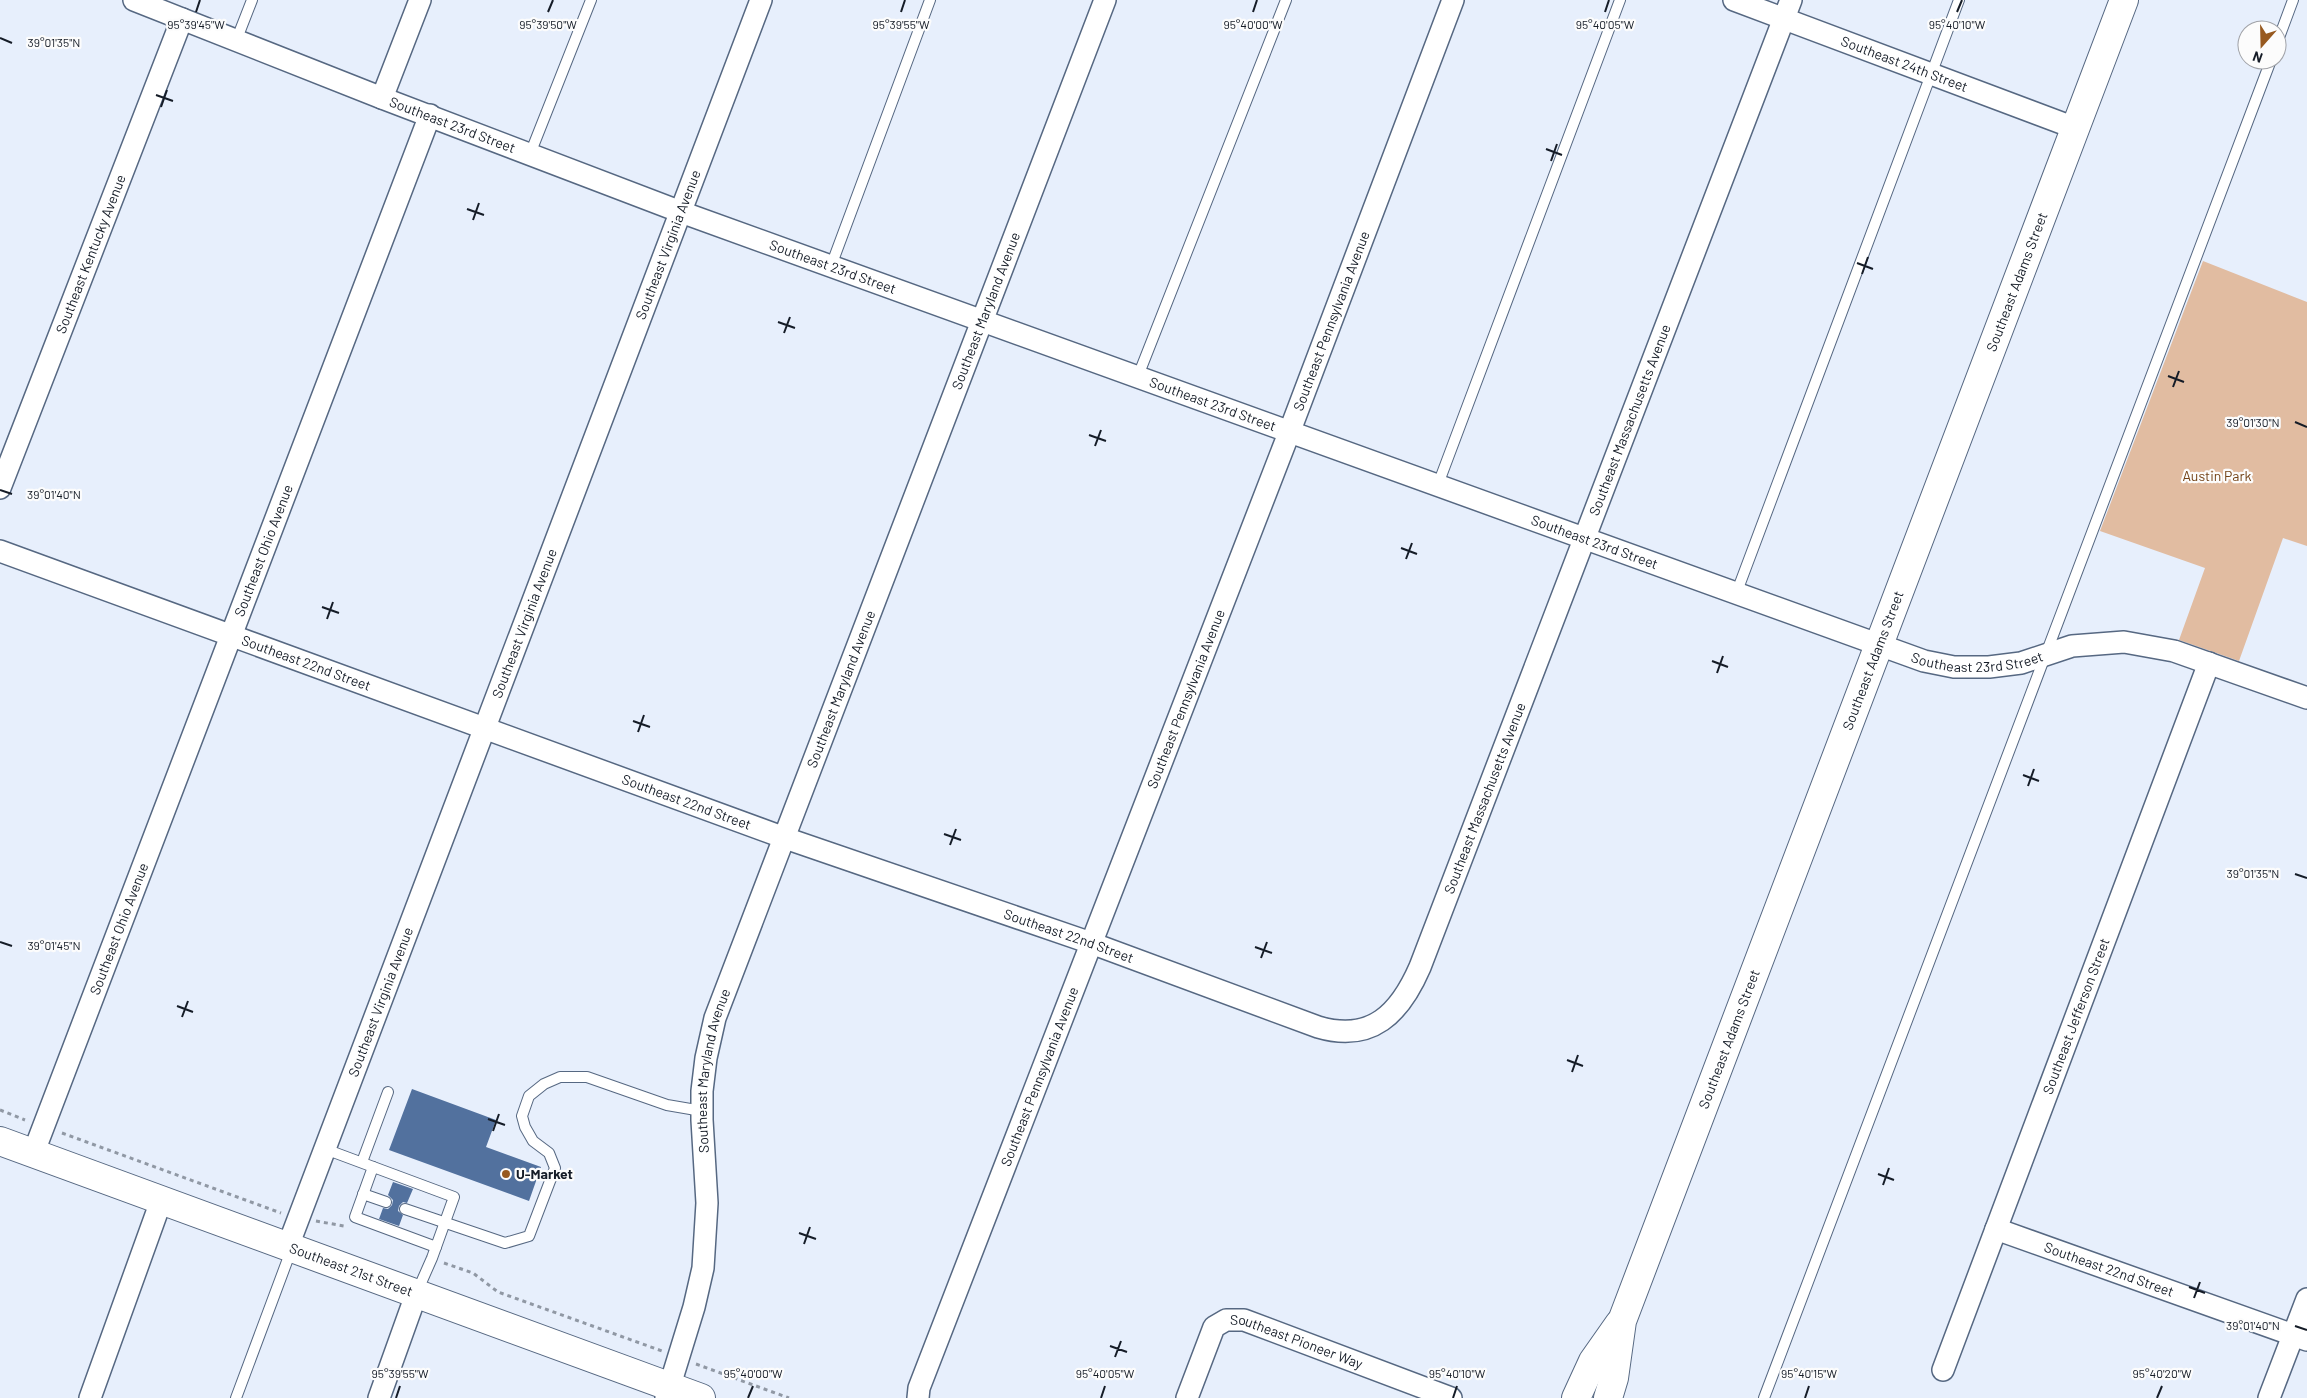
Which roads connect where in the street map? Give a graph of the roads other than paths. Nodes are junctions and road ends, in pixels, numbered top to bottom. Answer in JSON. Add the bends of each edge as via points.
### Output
{"nodes":[{"id":1,"x":134,"y":0,"type":"edge"},
{"id":2,"x":252,"y":0,"type":"edge"},
{"id":3,"x":420,"y":0,"type":"edge"},
{"id":4,"x":592,"y":0,"type":"edge"},
{"id":5,"x":761,"y":0,"type":"edge"},
{"id":6,"x":930,"y":0,"type":"edge"},
{"id":7,"x":1105,"y":0,"type":"edge"},
{"id":8,"x":1286,"y":0,"type":"edge"},
{"id":9,"x":1453,"y":0,"type":"edge"},
{"id":10,"x":1620,"y":0,"type":"edge"},
{"id":11,"x":1734,"y":0,"type":"edge"},
{"id":12,"x":1959,"y":0,"type":"edge"},
{"id":13,"x":2124,"y":0,"type":"edge"},
{"id":14,"x":2293,"y":0,"type":"edge"},
{"id":15,"x":1788,"y":9,"type":"edge"},
{"id":16,"x":182,"y":19,"type":"junction"},
{"id":17,"x":2286,"y":20,"type":"edge"},
{"id":18,"x":236,"y":41,"type":"junction"},
{"id":19,"x":2267,"y":70,"type":"edge"},
{"id":20,"x":1931,"y":73,"type":"junction"},
{"id":21,"x":382,"y":98,"type":"junction"},
{"id":22,"x":430,"y":115,"type":"junction"},
{"id":23,"x":2075,"y":128,"type":"junction"},
{"id":24,"x":530,"y":154,"type":"junction"},
{"id":25,"x":681,"y":212,"type":"junction"},
{"id":26,"x":830,"y":266,"type":"junction"},
{"id":27,"x":983,"y":320,"type":"junction"},
{"id":28,"x":1138,"y":376,"type":"junction"},
{"id":29,"x":1289,"y":433,"type":"junction"},
{"id":30,"x":1437,"y":487,"type":"junction"},
{"id":31,"x":0,"y":488,"type":"edge"},
{"id":32,"x":1585,"y":540,"type":"junction"},
{"id":33,"x":0,"y":551,"type":"edge"},
{"id":34,"x":1736,"y":594,"type":"junction"},
{"id":35,"x":232,"y":635,"type":"junction"},
{"id":36,"x":1878,"y":646,"type":"junction"},
{"id":37,"x":2046,"y":655,"type":"junction"},
{"id":38,"x":2209,"y":663,"type":"junction"},
{"id":39,"x":2307,"y":698,"type":"edge"},
{"id":40,"x":486,"y":728,"type":"junction"},
{"id":41,"x":785,"y":838,"type":"junction"},
{"id":42,"x":1091,"y":943,"type":"junction"},
{"id":43,"x":1377,"y":1024,"type":"joint"},
{"id":44,"x":388,"y":1092,"type":"dead end"},
{"id":45,"x":702,"y":1111,"type":"junction"},
{"id":46,"x":0,"y":1142,"type":"edge"},
{"id":47,"x":325,"y":1148,"type":"junction"},
{"id":48,"x":33,"y":1154,"type":"junction"},
{"id":49,"x":362,"y":1162,"type":"junction"},
{"id":50,"x":373,"y":1167,"type":"junction"},
{"id":51,"x":364,"y":1194,"type":"junction"},
{"id":52,"x":162,"y":1201,"type":"junction"},
{"id":53,"x":386,"y":1202,"type":"dead end"},
{"id":54,"x":405,"y":1209,"type":"dead end"},
{"id":55,"x":444,"y":1224,"type":"junction"},
{"id":56,"x":1996,"y":1229,"type":"junction"},
{"id":57,"x":290,"y":1247,"type":"junction"},
{"id":58,"x":436,"y":1247,"type":"junction"},
{"id":59,"x":417,"y":1292,"type":"junction"},
{"id":60,"x":2307,"y":1299,"type":"edge"},
{"id":61,"x":1622,"y":1321,"type":"junction"},
{"id":62,"x":2300,"y":1338,"type":"edge"},
{"id":63,"x":1943,"y":1370,"type":"dead end"},
{"id":64,"x":668,"y":1392,"type":"edge"},
{"id":65,"x":90,"y":1398,"type":"edge"},
{"id":66,"x":236,"y":1398,"type":"edge"},
{"id":67,"x":379,"y":1398,"type":"edge"},
{"id":68,"x":701,"y":1398,"type":"edge"},
{"id":69,"x":918,"y":1398,"type":"edge"},
{"id":70,"x":1187,"y":1398,"type":"edge"},
{"id":71,"x":1451,"y":1398,"type":"edge"},
{"id":72,"x":1576,"y":1398,"type":"edge"},
{"id":73,"x":1608,"y":1398,"type":"edge"},
{"id":74,"x":1764,"y":1398,"type":"edge"},
{"id":75,"x":2269,"y":1398,"type":"edge"}],
"edges":[{"from":1,"to":16,"type":"street","name":"Southeast 23rd Street"},
{"from":2,"to":18,"type":"lane"},
{"from":3,"to":21,"type":"street"},
{"from":4,"to":24,"type":"lane"},
{"from":5,"to":25,"type":"street","name":"Southeast Virginia Avenue"},
{"from":6,"to":26,"type":"lane"},
{"from":7,"to":27,"type":"street","name":"Southeast Maryland Avenue"},
{"from":8,"to":28,"type":"lane"},
{"from":9,"to":29,"type":"street","name":"Southeast Pennsylvania Avenue"},
{"from":10,"to":30,"type":"lane"},
{"from":11,"to":15,"type":"street","name":"Southeast 24th Street"},
{"from":12,"to":20,"type":"lane"},
{"from":13,"to":23,"type":"main road","name":"Southeast Adams Street"},
{"from":14,"to":17,"type":"lane"},
{"from":15,"to":20,"type":"street","name":"Southeast 24th Street"},
{"from":15,"to":32,"type":"street","name":"Southeast Massachusetts Avenue"},
{"from":16,"to":18,"type":"street","name":"Southeast 23rd Street"},
{"from":16,"to":31,"type":"street","name":"Southeast Kentucky Avenue"},
{"from":18,"to":21,"type":"street","name":"Southeast 23rd Street"},
{"from":19,"to":37,"type":"lane"},
{"from":20,"to":23,"type":"street","name":"Southeast 24th Street"},
{"from":20,"to":34,"type":"lane"},
{"from":21,"to":22,"type":"street","name":"Southeast 23rd Street"},
{"from":22,"to":24,"type":"street","name":"Southeast 23rd Street"},
{"from":22,"to":35,"type":"street","name":"Southeast Ohio Avenue"},
{"from":23,"to":36,"type":"main road","name":"Southeast Adams Street"},
{"from":24,"to":25,"type":"street","name":"Southeast 23rd Street"},
{"from":25,"to":26,"type":"street","name":"Southeast 23rd Street"},
{"from":25,"to":40,"type":"street","name":"Southeast Virginia Avenue"},
{"from":26,"to":27,"type":"street","name":"Southeast 23rd Street"},
{"from":27,"to":28,"type":"street","name":"Southeast 23rd Street"},
{"from":27,"to":41,"type":"street","name":"Southeast Maryland Avenue"},
{"from":28,"to":29,"type":"street","name":"Southeast 23rd Street"},
{"from":29,"to":30,"type":"street","name":"Southeast 23rd Street"},
{"from":29,"to":42,"type":"street","name":"Southeast Pennsylvania Avenue"},
{"from":30,"to":32,"type":"street","name":"Southeast 23rd Street"},
{"from":32,"to":34,"type":"street","name":"Southeast 23rd Street"},
{"from":32,"to":43,"type":"street","name":"Southeast Massachusetts Avenue","via":[[1416,975],[1401,1003]]},
{"from":33,"to":35,"type":"street","name":"Southeast 22nd Street"},
{"from":34,"to":36,"type":"street","name":"Southeast 23rd Street"},
{"from":35,"to":40,"type":"street","name":"Southeast 22nd Street"},
{"from":35,"to":48,"type":"street","name":"Southeast Ohio Avenue"},
{"from":36,"to":37,"type":"street","name":"Southeast 23rd Street","via":[[1954,667],[2021,663]]},
{"from":36,"to":61,"type":"main road","name":"Southeast Adams Street"},
{"from":37,"to":38,"type":"street","name":"Southeast 23rd Street","via":[[2086,644],[2124,642],[2174,650]]},
{"from":37,"to":74,"type":"lane"},
{"from":38,"to":39,"type":"street","name":"Southeast 23rd Street"},
{"from":38,"to":56,"type":"street","name":"Southeast Jefferson Street"},
{"from":40,"to":41,"type":"street","name":"Southeast 22nd Street"},
{"from":40,"to":47,"type":"street","name":"Southeast Virginia Avenue"},
{"from":41,"to":42,"type":"street","name":"Southeast 22nd Street"},
{"from":41,"to":45,"type":"street","name":"Southeast Maryland Avenue","via":[[715,1018],[706,1058]]},
{"from":42,"to":43,"type":"street","name":"Southeast 22nd Street","via":[[1328,1030],[1358,1030]]},
{"from":42,"to":69,"type":"street","name":"Southeast Pennsylvania Avenue","via":[[922,1379]]},
{"from":44,"to":49,"type":"lane"},
{"from":45,"to":55,"type":"lane","via":[[667,1105],[587,1077],[560,1077],[544,1084],[529,1096],[522,1116],[533,1141],[549,1153],[555,1168],[530,1236],[505,1243]]},
{"from":45,"to":64,"type":"street","name":"Southeast Maryland Avenue","via":[[707,1228],[694,1307]]},
{"from":46,"to":48,"type":"main road","name":"Southeast 21st Street"},
{"from":47,"to":49,"type":"lane"},
{"from":47,"to":57,"type":"street","name":"Southeast Virginia Avenue"},
{"from":48,"to":52,"type":"main road","name":"Southeast 21st Street"},
{"from":49,"to":50,"type":"lane"},
{"from":50,"to":51,"type":"lane"},
{"from":50,"to":55,"type":"lane","via":[[454,1197]]},
{"from":51,"to":53,"type":"lane"},
{"from":51,"to":58,"type":"lane","via":[[355,1218]]},
{"from":52,"to":57,"type":"main road","name":"Southeast 21st Street"},
{"from":52,"to":65,"type":"street"},
{"from":54,"to":55,"type":"lane"},
{"from":55,"to":58,"type":"lane"},
{"from":56,"to":62,"type":"street","name":"Southeast 22nd Street"},
{"from":56,"to":63,"type":"street","name":"Southeast Jefferson Street"},
{"from":57,"to":59,"type":"main road","name":"Southeast 21st Street"},
{"from":57,"to":66,"type":"lane"},
{"from":58,"to":59,"type":"lane"},
{"from":59,"to":64,"type":"main road","name":"Southeast 21st Street"},
{"from":59,"to":67,"type":"street"},
{"from":60,"to":62,"type":"street"},
{"from":61,"to":72,"type":"main road","name":"Southeast Adams Street","via":[[1594,1361]]},
{"from":61,"to":73,"type":"main road","name":"Southeast Adams Street"},
{"from":62,"to":75,"type":"street"},
{"from":64,"to":68,"type":"main road","name":"Southeast 21st Street"},
{"from":70,"to":71,"type":"street","name":"Southeast Pioneer Way","via":[[1214,1327],[1226,1320],[1244,1320]]}]}
